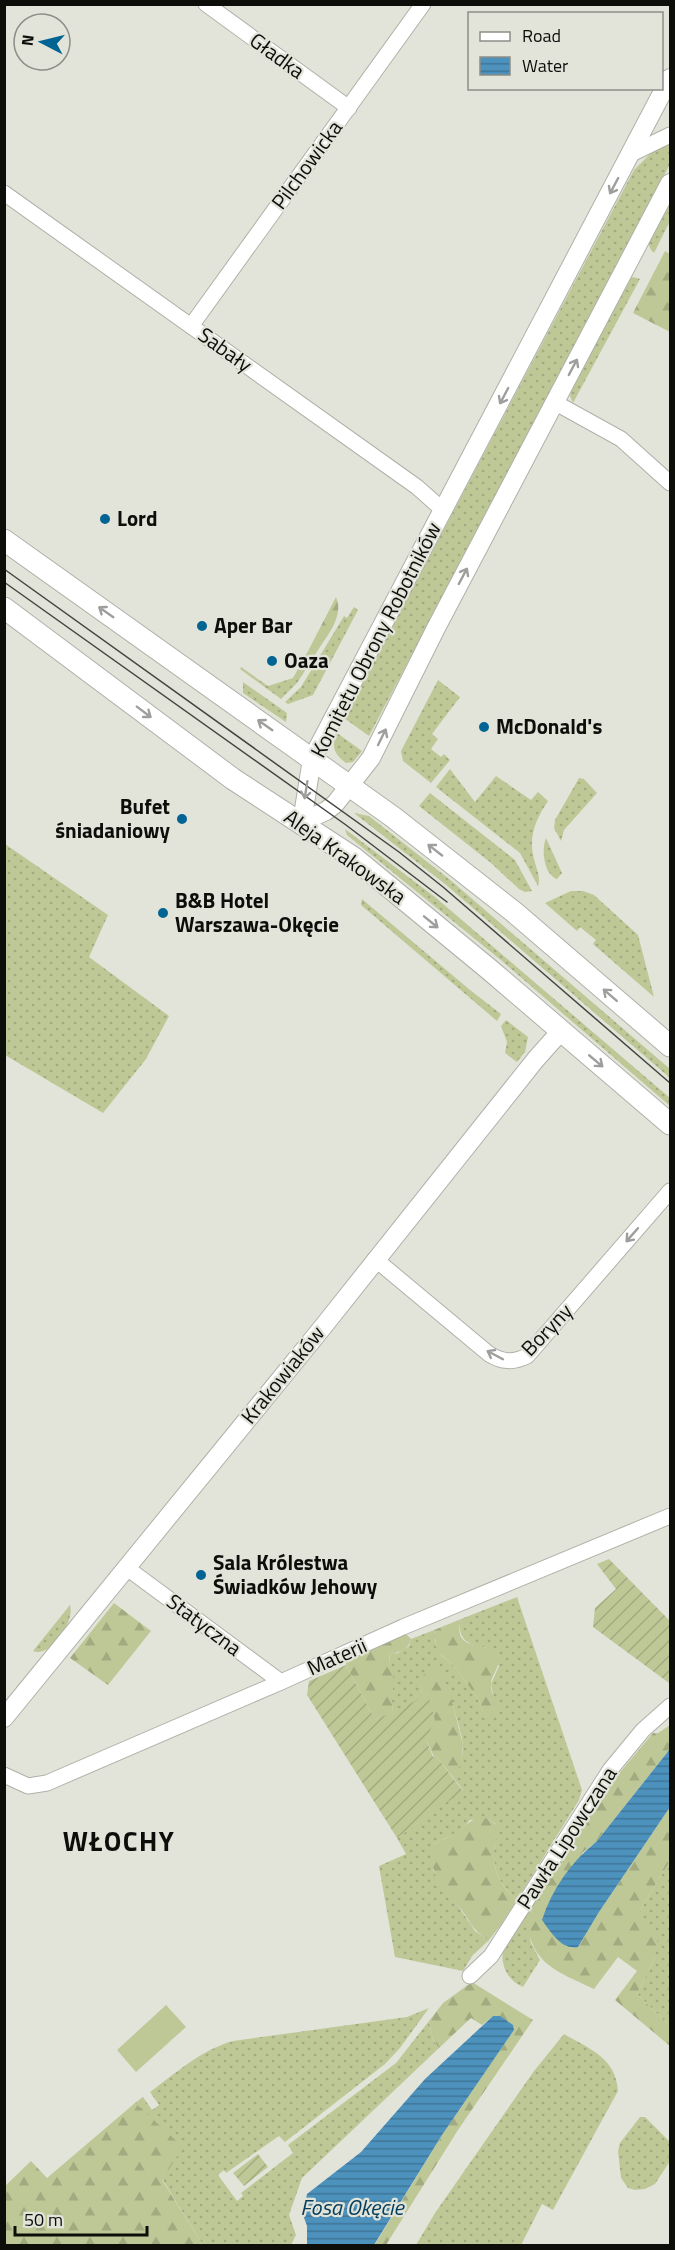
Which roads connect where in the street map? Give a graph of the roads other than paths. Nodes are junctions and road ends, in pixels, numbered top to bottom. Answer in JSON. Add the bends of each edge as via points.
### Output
{"nodes":[{"id":1,"x":206,"y":4,"type":"edge"},
{"id":2,"x":423,"y":4,"type":"edge"},
{"id":3,"x":670,"y":78,"type":"edge"},
{"id":4,"x":349,"y":108,"type":"junction"},
{"id":5,"x":670,"y":135,"type":"edge"},
{"id":6,"x":631,"y":154,"type":"junction"},
{"id":7,"x":670,"y":183,"type":"edge"},
{"id":8,"x":4,"y":193,"type":"edge"},
{"id":9,"x":190,"y":326,"type":"junction"},
{"id":10,"x":554,"y":402,"type":"junction"},
{"id":11,"x":670,"y":483,"type":"edge"},
{"id":12,"x":443,"y":510,"type":"junction"},
{"id":13,"x":4,"y":540,"type":"edge"},
{"id":14,"x":4,"y":608,"type":"edge"},
{"id":15,"x":312,"y":759,"type":"junction"},
{"id":16,"x":351,"y":787,"type":"junction"},
{"id":17,"x":302,"y":822,"type":"junction"},
{"id":18,"x":561,"y":1031,"type":"junction"},
{"id":19,"x":670,"y":1046,"type":"edge"},
{"id":20,"x":670,"y":1124,"type":"edge"},
{"id":21,"x":670,"y":1191,"type":"edge"},
{"id":22,"x":375,"y":1258,"type":"junction"},
{"id":23,"x":670,"y":1516,"type":"edge"},
{"id":24,"x":127,"y":1568,"type":"junction"},
{"id":25,"x":281,"y":1682,"type":"junction"},
{"id":26,"x":670,"y":1706,"type":"edge"},
{"id":27,"x":4,"y":1718,"type":"edge"},
{"id":28,"x":4,"y":1775,"type":"edge"},
{"id":29,"x":470,"y":1976,"type":"dead end"}],
"edges":[{"from":1,"to":4,"type":"street","name":"Gładka"},
{"from":2,"to":4,"type":"street","name":"Pilchowicka"},
{"from":3,"to":6,"type":"street","name":"Komitetu Obrony Robotników"},
{"from":4,"to":9,"type":"street","name":"Pilchowicka"},
{"from":5,"to":6,"type":"street"},
{"from":6,"to":12,"type":"street","name":"Komitetu Obrony Robotników","one_way":true},
{"from":10,"to":7,"type":"street","one_way":true},
{"from":8,"to":9,"type":"street","name":"Sabały"},
{"from":9,"to":12,"type":"street","name":"Sabały","via":[[417,487]]},
{"from":10,"to":11,"type":"street","via":[[621,440]]},
{"from":16,"to":10,"type":"street","one_way":true,"via":[[375,751]]},
{"from":12,"to":15,"type":"street","name":"Komitetu Obrony Robotników"},
{"from":15,"to":13,"type":"main road","one_way":true},
{"from":14,"to":17,"type":"main road","name":"Aleja Krakowska","one_way":true,"via":[[233,779]]},
{"from":15,"to":16,"type":"main road"},
{"from":15,"to":17,"type":"street","name":"Komitetu Obrony Robotników","one_way":true},
{"from":16,"to":17,"type":"street","via":[[326,811]]},
{"from":19,"to":16,"type":"main road","one_way":true,"via":[[514,912]]},
{"from":17,"to":18,"type":"main road","name":"Aleja Krakowska","one_way":true,"via":[[354,858]]},
{"from":18,"to":20,"type":"main road","name":"Aleja Krakowska","one_way":true},
{"from":18,"to":22,"type":"street","name":"Krakowiaków"},
{"from":21,"to":22,"type":"street","name":"Boryny","one_way":true,"via":[[527,1356],[518,1361],[489,1354]]},
{"from":22,"to":24,"type":"street","name":"Krakowiaków"},
{"from":23,"to":25,"type":"street","name":"Materii"},
{"from":24,"to":25,"type":"street","name":"Statyczna"},
{"from":24,"to":27,"type":"street","name":"Krakowiaków"},
{"from":25,"to":28,"type":"street","name":"Materii","via":[[46,1783],[28,1786]]},
{"from":26,"to":29,"type":"street","name":"Pawła Lipowczana","via":[[643,1730],[610,1770],[491,1956]]}]}
